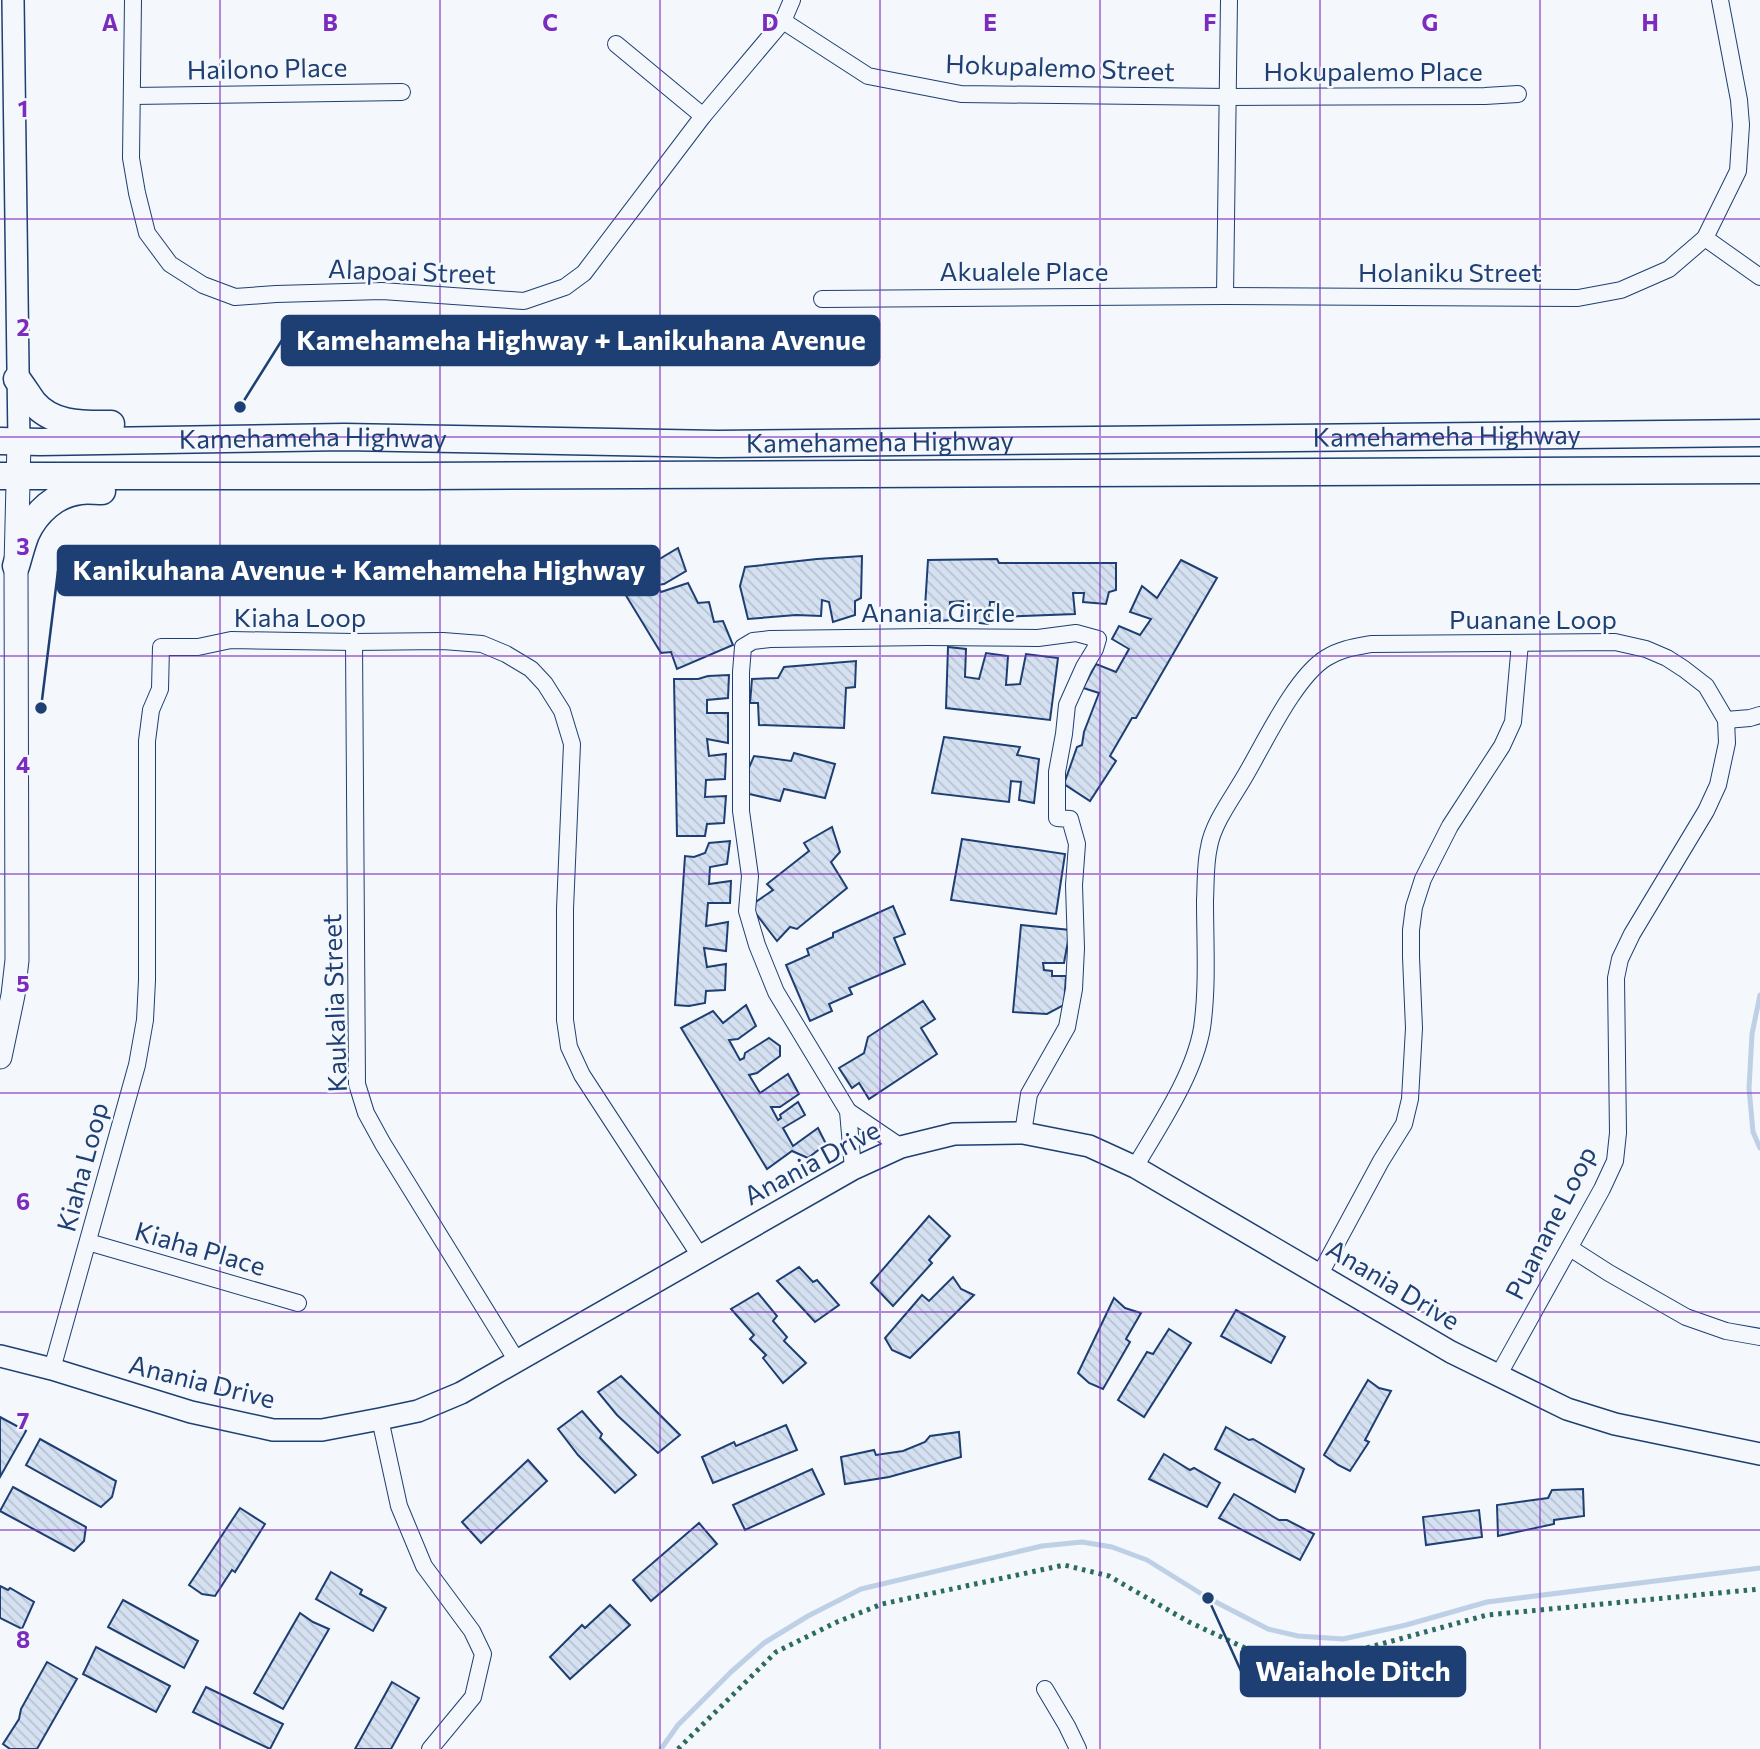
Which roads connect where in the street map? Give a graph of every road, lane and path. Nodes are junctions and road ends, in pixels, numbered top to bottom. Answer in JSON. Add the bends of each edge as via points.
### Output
{"nodes":[{"id":1,"x":13,"y":0,"type":"edge"},
{"id":2,"x":133,"y":0,"type":"edge"},
{"id":3,"x":792,"y":0,"type":"edge"},
{"id":4,"x":1229,"y":0,"type":"edge"},
{"id":5,"x":1720,"y":0,"type":"edge"},
{"id":6,"x":783,"y":21,"type":"junction"},
{"id":7,"x":616,"y":44,"type":"dead end"},
{"id":8,"x":402,"y":92,"type":"dead end"},
{"id":9,"x":1518,"y":94,"type":"dead end"},
{"id":10,"x":132,"y":96,"type":"junction"},
{"id":11,"x":1228,"y":97,"type":"junction"},
{"id":12,"x":703,"y":116,"type":"junction"},
{"id":13,"x":1705,"y":238,"type":"junction"},
{"id":14,"x":1760,"y":277,"type":"edge"},
{"id":15,"x":1225,"y":296,"type":"junction"},
{"id":16,"x":822,"y":299,"type":"dead end"},
{"id":17,"x":17,"y":379,"type":"junction"},
{"id":18,"x":1760,"y":433,"type":"edge"},
{"id":19,"x":344,"y":437,"type":"junction"},
{"id":20,"x":9,"y":442,"type":"edge"},
{"id":21,"x":1760,"y":470,"type":"edge"},
{"id":22,"x":9,"y":476,"type":"edge"},
{"id":23,"x":421,"y":476,"type":"junction"},
{"id":24,"x":16,"y":566,"type":"junction"},
{"id":25,"x":354,"y":642,"type":"junction"},
{"id":26,"x":1520,"y":643,"type":"junction"},
{"id":27,"x":1760,"y":715,"type":"edge"},
{"id":28,"x":1726,"y":720,"type":"junction"},
{"id":29,"x":0,"y":1057,"type":"edge"},
{"id":30,"x":848,"y":1111,"type":"junction"},
{"id":31,"x":1023,"y":1133,"type":"junction"},
{"id":32,"x":901,"y":1147,"type":"junction"},
{"id":33,"x":1135,"y":1167,"type":"junction"},
{"id":34,"x":853,"y":1169,"type":"junction"},
{"id":35,"x":88,"y":1242,"type":"junction"},
{"id":36,"x":1570,"y":1248,"type":"junction"},
{"id":37,"x":700,"y":1256,"type":"junction"},
{"id":38,"x":1320,"y":1274,"type":"junction"},
{"id":39,"x":298,"y":1303,"type":"dead end"},
{"id":40,"x":1760,"y":1337,"type":"edge"},
{"id":41,"x":0,"y":1356,"type":"edge"},
{"id":42,"x":517,"y":1362,"type":"junction"},
{"id":43,"x":52,"y":1369,"type":"junction"},
{"id":44,"x":1498,"y":1376,"type":"junction"},
{"id":45,"x":380,"y":1419,"type":"junction"},
{"id":46,"x":1760,"y":1454,"type":"edge"},
{"id":47,"x":1045,"y":1689,"type":"dead end"},
{"id":48,"x":430,"y":1749,"type":"edge"},
{"id":49,"x":1078,"y":1749,"type":"edge"}],
"edges":[{"from":1,"to":17,"type":"street"},
{"from":2,"to":10,"type":"street","name":"Alapoai Street"},
{"from":3,"to":6,"type":"street","name":"Alapoai Street"},
{"from":4,"to":11,"type":"street"},
{"from":5,"to":13,"type":"street","name":"Holaniku Street","via":[[1739,100],[1739,160]]},
{"from":6,"to":11,"type":"street","name":"Hokupalemo Street","via":[[867,76],[961,94]]},
{"from":6,"to":12,"type":"street","name":"Alapoai Street"},
{"from":7,"to":12,"type":"street"},
{"from":8,"to":10,"type":"street","name":"Hailono Place"},
{"from":9,"to":11,"type":"street","name":"Hokupalemo Place"},
{"from":10,"to":12,"type":"street","name":"Alapoai Street","via":[[131,158],[147,233],[170,264],[203,285],[235,297],[382,291],[524,301],[565,287],[584,273]]},
{"from":11,"to":15,"type":"street"},
{"from":13,"to":14,"type":"street"},
{"from":13,"to":15,"type":"street","name":"Holaniku Street","via":[[1669,269],[1621,290],[1578,298]]},
{"from":15,"to":16,"type":"street","name":"Akualele Place"},
{"from":17,"to":19,"type":"main road","via":[[39,408],[62,421]]},
{"from":17,"to":20,"type":"street"},
{"from":18,"to":19,"type":"main road","name":"Kamehameha Highway","via":[[718,444]]},
{"from":19,"to":20,"type":"main road","name":"Kamehameha Highway"},
{"from":20,"to":22,"type":"main road"},
{"from":21,"to":23,"type":"main road","name":"Kamehameha Highway"},
{"from":22,"to":23,"type":"main road","name":"Kamehameha Highway"},
{"from":22,"to":24,"type":"main road"},
{"from":23,"to":24,"type":"main road","via":[[217,492],[80,491],[62,496],[36,517]]},
{"from":24,"to":29,"type":"main road","via":[[17,960]]},
{"from":25,"to":35,"type":"street","name":"Kiaha Loop","via":[[231,640],[198,647],[162,647],[160,689],[151,710],[147,741],[145,1020]]},
{"from":25,"to":37,"type":"street","name":"Kiaha Loop","via":[[482,644],[531,669],[562,711],[572,744],[565,909],[569,1047],[582,1075]]},
{"from":25,"to":42,"type":"street","name":"Kaukalia Street","via":[[357,1084],[383,1144]]},
{"from":26,"to":28,"type":"street","name":"Puanane Loop","via":[[1615,642],[1646,649],[1685,668],[1706,687]]},
{"from":26,"to":33,"type":"street","name":"Puanane Loop","via":[[1345,649],[1311,670],[1292,695],[1209,844],[1202,1029],[1178,1093]]},
{"from":26,"to":38,"type":"street","via":[[1513,722],[1450,825],[1414,907],[1414,1028],[1404,1124]]},
{"from":27,"to":28,"type":"street"},
{"from":28,"to":36,"type":"street","name":"Puanane Loop","via":[[1727,743],[1718,785],[1620,959],[1616,978],[1615,1161]]},
{"from":30,"to":31,"type":"street","name":"Anania Circle","via":[[776,992],[747,911],[750,876],[741,811],[743,647],[770,639],[1038,638],[1076,633],[1098,639],[1067,705],[1057,772],[1057,818],[1070,819],[1077,844],[1074,989],[1066,1027],[1029,1094]]},
{"from":30,"to":32,"type":"street","name":"Anania Circle"},
{"from":30,"to":34,"type":"street","name":"Anania Circle"},
{"from":31,"to":32,"type":"street","name":"Anania Drive","via":[[954,1134]]},
{"from":31,"to":33,"type":"street","name":"Anania Drive","via":[[1089,1146]]},
{"from":32,"to":34,"type":"street","name":"Anania Drive"},
{"from":33,"to":38,"type":"street","name":"Anania Drive"},
{"from":34,"to":37,"type":"street","name":"Anania Drive"},
{"from":35,"to":39,"type":"street","name":"Kiaha Place"},
{"from":35,"to":43,"type":"street","name":"Kiaha Loop"},
{"from":36,"to":40,"type":"street","via":[[1686,1317]]},
{"from":36,"to":44,"type":"street","name":"Puanane Loop"},
{"from":37,"to":42,"type":"street","name":"Anania Drive"},
{"from":38,"to":44,"type":"street","name":"Anania Drive"},
{"from":41,"to":43,"type":"street","name":"Anania Drive"},
{"from":42,"to":45,"type":"street","name":"Anania Drive","via":[[418,1411]]},
{"from":43,"to":45,"type":"street","name":"Anania Drive","via":[[191,1412],[273,1430],[322,1430]]},
{"from":44,"to":46,"type":"street","name":"Anania Drive","via":[[1567,1409],[1615,1424]]},
{"from":45,"to":48,"type":"street","via":[[399,1506],[424,1566],[472,1631],[482,1654],[473,1697]]},
{"from":47,"to":49,"type":"street"}]}
